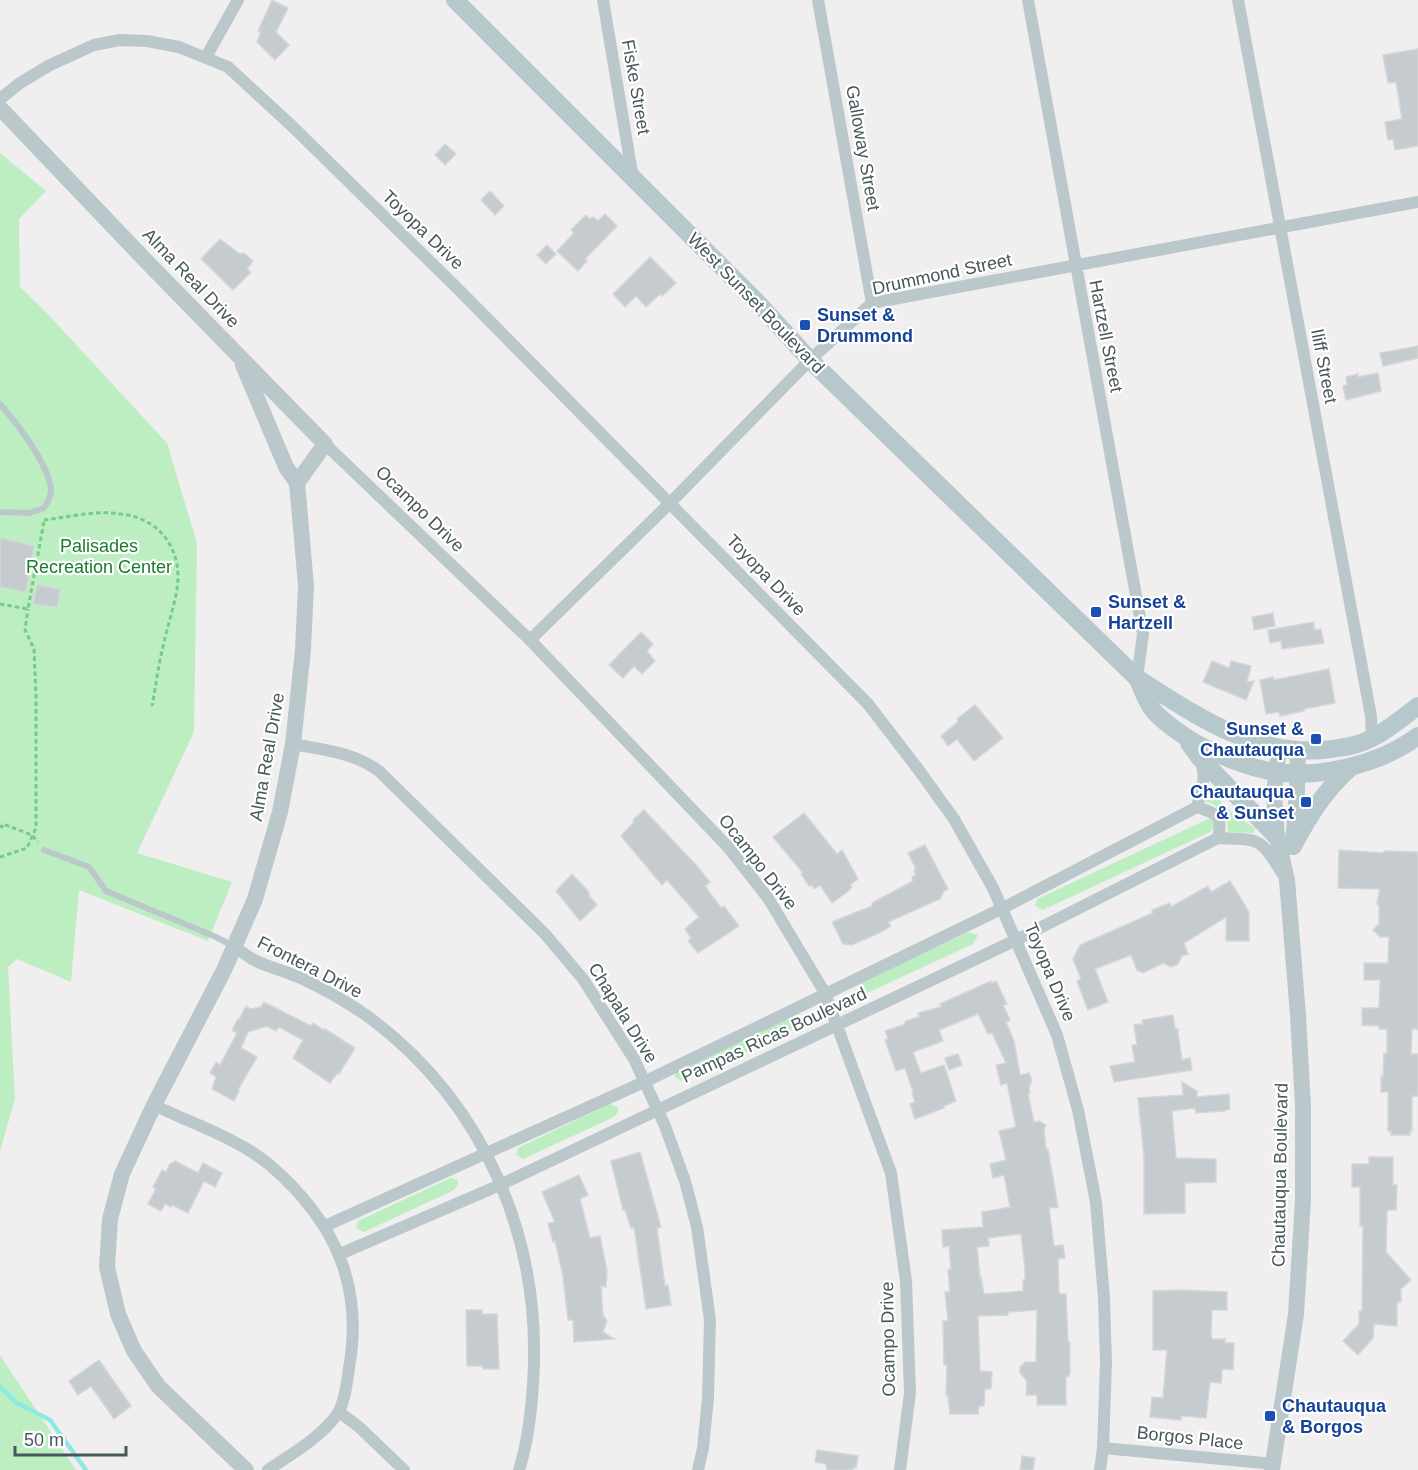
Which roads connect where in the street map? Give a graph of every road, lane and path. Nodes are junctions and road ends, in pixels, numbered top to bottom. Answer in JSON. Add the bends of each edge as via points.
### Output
{"nodes":[{"id":1,"x":237,"y":0,"type":"edge"},
{"id":2,"x":454,"y":0,"type":"edge"},
{"id":3,"x":603,"y":0,"type":"edge"},
{"id":4,"x":818,"y":0,"type":"edge"},
{"id":5,"x":1028,"y":0,"type":"edge"},
{"id":6,"x":1238,"y":0,"type":"edge"},
{"id":7,"x":206,"y":57,"type":"junction"},
{"id":8,"x":0,"y":99,"type":"edge"},
{"id":9,"x":0,"y":108,"type":"edge"},
{"id":10,"x":633,"y":180,"type":"junction"},
{"id":11,"x":1418,"y":202,"type":"edge"},
{"id":12,"x":1280,"y":227,"type":"junction"},
{"id":13,"x":1075,"y":266,"type":"junction"},
{"id":14,"x":873,"y":303,"type":"junction"},
{"id":15,"x":239,"y":356,"type":"junction"},
{"id":16,"x":810,"y":360,"type":"junction"},
{"id":17,"x":0,"y":404,"type":"edge"},
{"id":18,"x":325,"y":444,"type":"junction"},
{"id":19,"x":297,"y":483,"type":"junction"},
{"id":20,"x":670,"y":503,"type":"junction"},
{"id":21,"x":0,"y":512,"type":"edge"},
{"id":22,"x":87,"y":514,"type":"dead end"},
{"id":23,"x":44,"y":520,"type":"dead end"},
{"id":24,"x":0,"y":604,"type":"edge"},
{"id":25,"x":28,"y":609,"type":"junction"},
{"id":26,"x":530,"y":640,"type":"junction"},
{"id":27,"x":1137,"y":678,"type":"junction"},
{"id":28,"x":152,"y":705,"type":"dead end"},
{"id":29,"x":1418,"y":706,"type":"edge"},
{"id":30,"x":1184,"y":736,"type":"junction"},
{"id":31,"x":1418,"y":736,"type":"edge"},
{"id":32,"x":1372,"y":739,"type":"junction"},
{"id":33,"x":293,"y":744,"type":"junction"},
{"id":34,"x":1279,"y":748,"type":"junction"},
{"id":35,"x":1298,"y":750,"type":"junction"},
{"id":36,"x":1199,"y":757,"type":"junction"},
{"id":37,"x":1351,"y":767,"type":"junction"},
{"id":38,"x":1277,"y":772,"type":"junction"},
{"id":39,"x":1298,"y":773,"type":"junction"},
{"id":40,"x":1197,"y":807,"type":"junction"},
{"id":41,"x":0,"y":826,"type":"edge"},
{"id":42,"x":32,"y":835,"type":"junction"},
{"id":43,"x":1218,"y":838,"type":"junction"},
{"id":44,"x":1285,"y":842,"type":"junction"},
{"id":45,"x":44,"y":850,"type":"dead end"},
{"id":46,"x":0,"y":857,"type":"edge"},
{"id":47,"x":1287,"y":880,"type":"junction"},
{"id":48,"x":1003,"y":908,"type":"junction"},
{"id":49,"x":1016,"y":940,"type":"junction"},
{"id":50,"x":233,"y":946,"type":"junction"},
{"id":51,"x":825,"y":993,"type":"junction"},
{"id":52,"x":836,"y":1024,"type":"junction"},
{"id":53,"x":644,"y":1082,"type":"junction"},
{"id":54,"x":154,"y":1105,"type":"junction"},
{"id":55,"x":657,"y":1110,"type":"junction"},
{"id":56,"x":487,"y":1154,"type":"junction"},
{"id":57,"x":500,"y":1185,"type":"junction"},
{"id":58,"x":325,"y":1226,"type":"junction"},
{"id":59,"x":340,"y":1254,"type":"junction"},
{"id":60,"x":339,"y":1412,"type":"junction"},
{"id":61,"x":1103,"y":1448,"type":"junction"},
{"id":62,"x":1273,"y":1467,"type":"edge"},
{"id":63,"x":246,"y":1470,"type":"edge"},
{"id":64,"x":267,"y":1470,"type":"edge"},
{"id":65,"x":404,"y":1470,"type":"edge"},
{"id":66,"x":519,"y":1470,"type":"edge"},
{"id":67,"x":698,"y":1470,"type":"edge"},
{"id":68,"x":900,"y":1470,"type":"edge"},
{"id":69,"x":1100,"y":1470,"type":"edge"}],
"edges":[{"from":1,"to":7,"type":"street"},
{"from":2,"to":10,"type":"main road","name":"West Sunset Boulevard"},
{"from":3,"to":10,"type":"street","name":"Fiske Street"},
{"from":4,"to":14,"type":"street","name":"Galloway Street"},
{"from":5,"to":13,"type":"street","name":"Hartzell Street"},
{"from":6,"to":12,"type":"street","name":"Iliff Street"},
{"from":7,"to":8,"type":"street","name":"Toyopa Drive","via":[[147,41],[120,40],[94,45],[50,65]]},
{"from":7,"to":20,"type":"street","name":"Toyopa Drive","via":[[228,67],[292,126]]},
{"from":9,"to":15,"type":"street","name":"Alma Real Drive"},
{"from":10,"to":16,"type":"main road","name":"West Sunset Boulevard"},
{"from":11,"to":12,"type":"street","name":"Drummond Street"},
{"from":12,"to":13,"type":"street","name":"Drummond Street"},
{"from":12,"to":32,"type":"street","name":"Iliff Street","via":[[1371,716]]},
{"from":13,"to":14,"type":"street","name":"Drummond Street"},
{"from":13,"to":27,"type":"street","name":"Hartzell Street","via":[[1143,634]]},
{"from":14,"to":16,"type":"street","name":"Drummond Street"},
{"from":15,"to":18,"type":"street","name":"Alma Real Drive"},
{"from":15,"to":19,"type":"street"},
{"from":16,"to":20,"type":"street","name":"Drummond Street"},
{"from":16,"to":27,"type":"main road","name":"West Sunset Boulevard"},
{"from":17,"to":21,"type":"lane","via":[[46,471],[51,492],[44,508],[29,513]]},
{"from":18,"to":19,"type":"street"},
{"from":18,"to":26,"type":"street","name":"Ocampo Drive"},
{"from":19,"to":33,"type":"street","name":"Alma Real Drive","via":[[306,586]]},
{"from":20,"to":26,"type":"street","name":"Drummond Street"},
{"from":20,"to":48,"type":"street","name":"Toyopa Drive","via":[[868,704],[954,819]]},
{"from":22,"to":28,"type":"path","via":[[120,513],[143,518],[164,533],[173,550],[178,586]]},
{"from":23,"to":25,"type":"path"},
{"from":24,"to":25,"type":"path"},
{"from":25,"to":42,"type":"path","via":[[25,630],[34,649],[36,696],[36,828]]},
{"from":26,"to":51,"type":"street","name":"Ocampo Drive","via":[[728,847],[768,898]]},
{"from":27,"to":30,"type":"main road","name":"West Sunset Boulevard","via":[[1151,708]]},
{"from":27,"to":34,"type":"main road","name":"West Sunset Boulevard","via":[[1232,735]]},
{"from":29,"to":32,"type":"main road","name":"West Sunset Boulevard"},
{"from":30,"to":36,"type":"main road"},
{"from":30,"to":38,"type":"main road","name":"West Sunset Boulevard","via":[[1235,762]]},
{"from":31,"to":37,"type":"main road","name":"West Sunset Boulevard","via":[[1402,748]]},
{"from":32,"to":35,"type":"main road","name":"West Sunset Boulevard","via":[[1341,748]]},
{"from":33,"to":50,"type":"street","name":"Alma Real Drive","via":[[280,812],[255,899]]},
{"from":33,"to":53,"type":"street","name":"Chapala Drive","via":[[345,753],[379,771],[545,934],[583,979],[634,1059]]},
{"from":34,"to":35,"type":"main road","name":"West Sunset Boulevard"},
{"from":34,"to":38,"type":"street","name":"Chautauqua Boulevard"},
{"from":35,"to":39,"type":"street","name":"Chautauqua Boulevard"},
{"from":36,"to":40,"type":"street","via":[[1204,776]]},
{"from":36,"to":44,"type":"main road"},
{"from":37,"to":39,"type":"main road","name":"West Sunset Boulevard"},
{"from":37,"to":44,"type":"main road"},
{"from":38,"to":39,"type":"main road","name":"West Sunset Boulevard"},
{"from":38,"to":44,"type":"street","name":"Chautauqua Boulevard","via":[[1274,794]]},
{"from":39,"to":44,"type":"street","name":"Chautauqua Boulevard"},
{"from":40,"to":43,"type":"street","via":[[1219,818]]},
{"from":40,"to":48,"type":"street","name":"Pampas Ricas Boulevard"},
{"from":41,"to":42,"type":"path"},
{"from":42,"to":46,"type":"path","via":[[27,848]]},
{"from":43,"to":47,"type":"street","via":[[1257,842],[1266,848]]},
{"from":43,"to":49,"type":"street","name":"Pampas Ricas Boulevard"},
{"from":44,"to":47,"type":"street","name":"Chautauqua Boulevard"},
{"from":45,"to":50,"type":"lane","via":[[89,867],[106,891]]},
{"from":47,"to":62,"type":"street","name":"Chautauqua Boulevard","via":[[1303,1106],[1303,1200],[1296,1314]]},
{"from":48,"to":49,"type":"street","name":"Toyopa Drive"},
{"from":48,"to":51,"type":"street","name":"Pampas Ricas Boulevard"},
{"from":49,"to":52,"type":"street","name":"Pampas Ricas Boulevard"},
{"from":49,"to":61,"type":"street","name":"Toyopa Drive","via":[[1057,1035],[1078,1110],[1096,1202],[1106,1363]]},
{"from":50,"to":54,"type":"street","name":"Alma Real Drive"},
{"from":50,"to":56,"type":"street","name":"Frontera Drive","via":[[255,961],[335,995],[402,1044],[439,1082]]},
{"from":51,"to":52,"type":"street","name":"Ocampo Drive"},
{"from":51,"to":53,"type":"street","name":"Pampas Ricas Boulevard"},
{"from":52,"to":55,"type":"street","name":"Pampas Ricas Boulevard"},
{"from":52,"to":68,"type":"street","name":"Ocampo Drive","via":[[891,1173],[906,1281],[910,1393]]},
{"from":53,"to":55,"type":"street","name":"Chapala Drive"},
{"from":53,"to":56,"type":"street","name":"Pampas Ricas Boulevard"},
{"from":54,"to":58,"type":"street","via":[[242,1147],[269,1165],[300,1194]]},
{"from":54,"to":63,"type":"street","name":"Alma Real Drive","via":[[122,1174],[110,1219],[107,1267],[118,1314],[134,1351],[158,1386]]},
{"from":55,"to":57,"type":"street","name":"Pampas Ricas Boulevard"},
{"from":55,"to":67,"type":"street","name":"Chapala Drive","via":[[685,1181],[697,1227],[710,1320],[708,1398]]},
{"from":56,"to":57,"type":"street","name":"Frontera Drive"},
{"from":56,"to":58,"type":"street","name":"Pampas Ricas Boulevard"},
{"from":57,"to":59,"type":"street","name":"Pampas Ricas Boulevard"},
{"from":57,"to":66,"type":"street","name":"Frontera Drive","via":[[526,1260],[536,1348],[530,1421]]},
{"from":58,"to":59,"type":"street"},
{"from":59,"to":60,"type":"street","via":[[353,1312],[353,1333]]},
{"from":60,"to":64,"type":"street","via":[[312,1440]]},
{"from":60,"to":65,"type":"street"},
{"from":61,"to":62,"type":"street","name":"Borgos Place"},
{"from":61,"to":69,"type":"street","name":"Toyopa Drive"}]}
